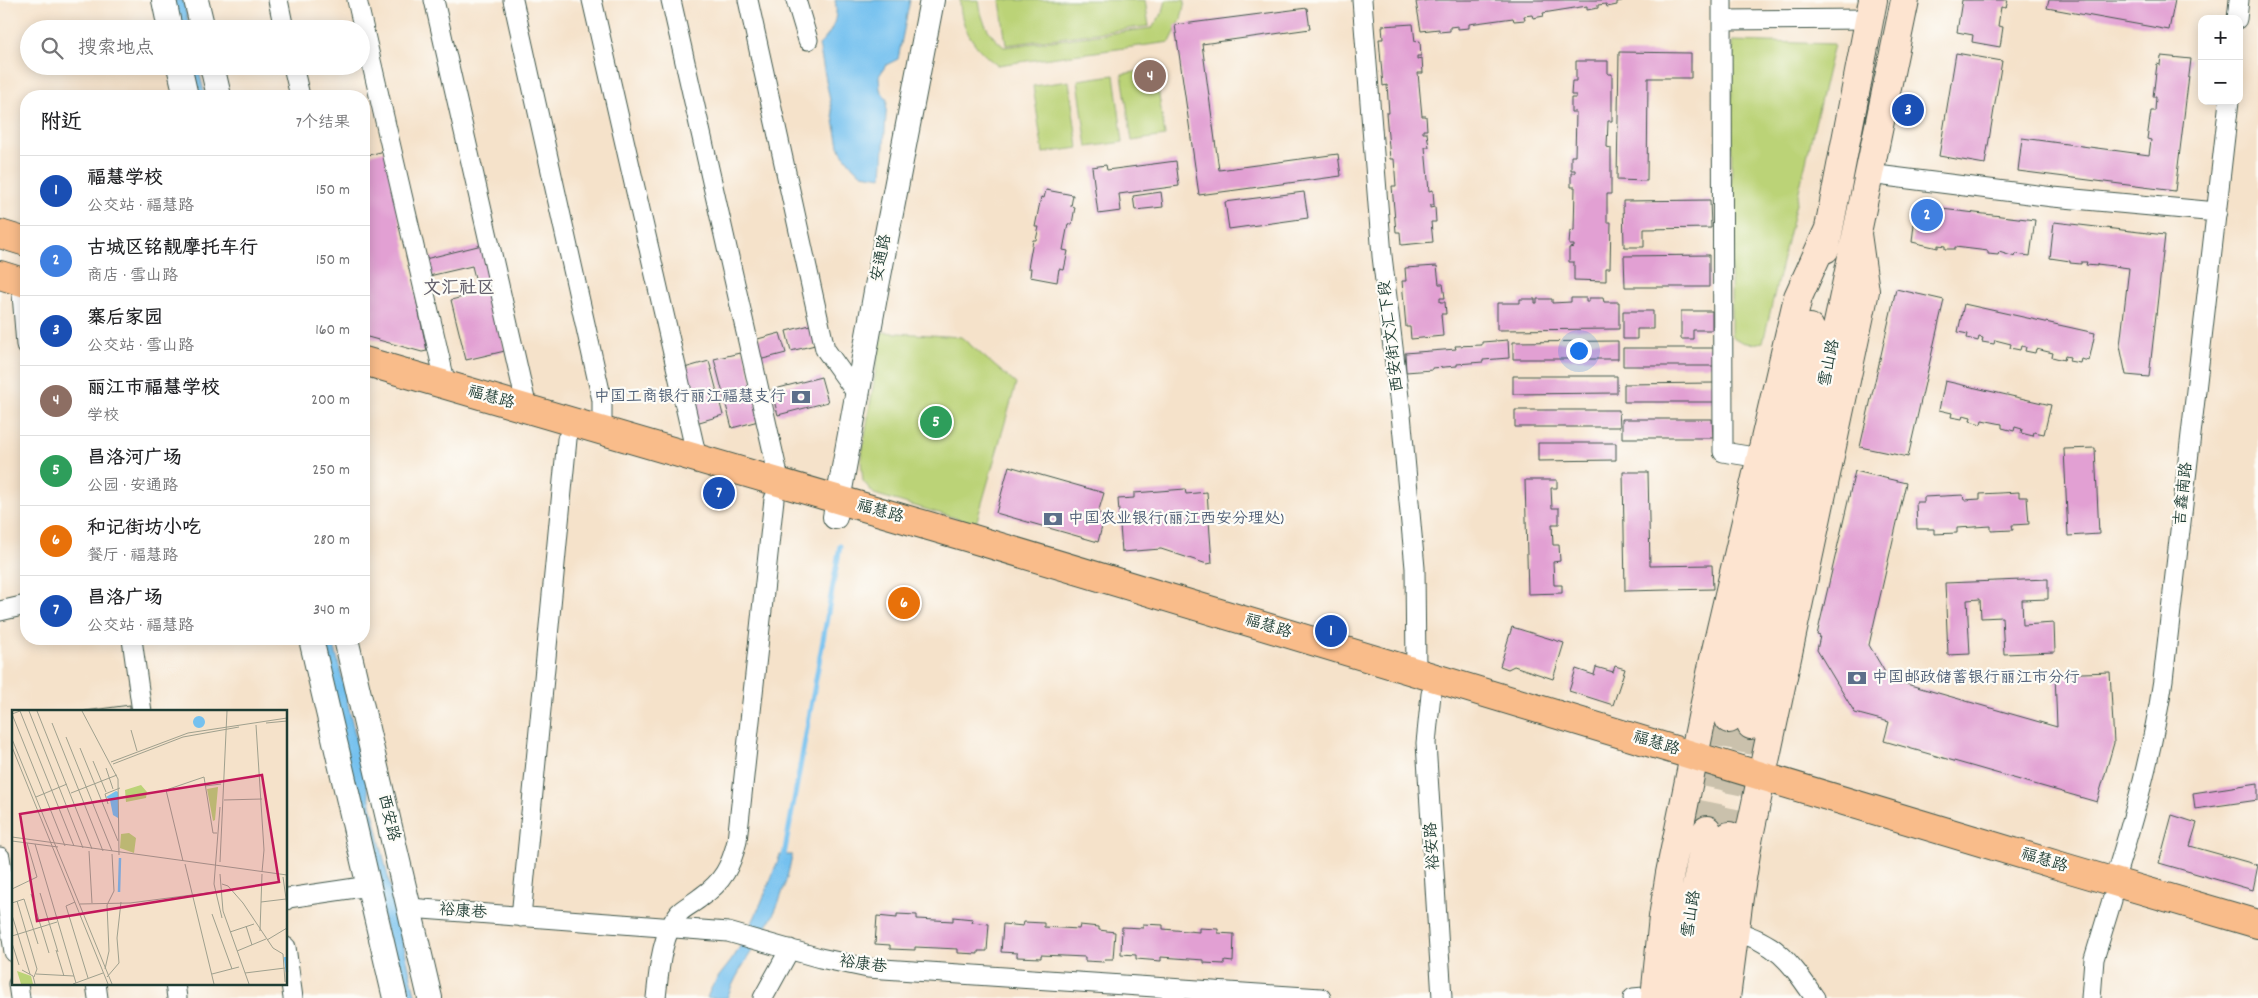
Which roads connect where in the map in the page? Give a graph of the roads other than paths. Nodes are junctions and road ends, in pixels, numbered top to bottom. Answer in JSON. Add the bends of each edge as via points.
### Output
{"nodes":[{"id":1,"x":164,"y":0,"type":"edge"},
{"id":2,"x":196,"y":0,"type":"edge"},
{"id":3,"x":278,"y":0,"type":"edge"},
{"id":4,"x":357,"y":0,"type":"edge"},
{"id":5,"x":434,"y":0,"type":"edge"},
{"id":6,"x":513,"y":0,"type":"edge"},
{"id":7,"x":592,"y":0,"type":"edge"},
{"id":8,"x":671,"y":0,"type":"edge"},
{"id":9,"x":748,"y":0,"type":"edge"},
{"id":10,"x":796,"y":0,"type":"edge"},
{"id":11,"x":932,"y":0,"type":"edge"},
{"id":12,"x":1362,"y":0,"type":"edge"},
{"id":13,"x":1722,"y":0,"type":"edge"},
{"id":14,"x":1905,"y":0,"type":"edge"},
{"id":15,"x":2239,"y":0,"type":"edge"},
{"id":16,"x":1871,"y":10,"type":"edge"},
{"id":17,"x":2237,"y":15,"type":"edge"},
{"id":18,"x":168,"y":20,"type":"edge"},
{"id":19,"x":201,"y":20,"type":"edge"},
{"id":20,"x":282,"y":20,"type":"edge"},
{"id":21,"x":362,"y":20,"type":"edge"},
{"id":22,"x":1723,"y":20,"type":"junction"},
{"id":23,"x":808,"y":40,"type":"dead end"},
{"id":24,"x":370,"y":56,"type":"edge"},
{"id":25,"x":181,"y":75,"type":"edge"},
{"id":26,"x":214,"y":75,"type":"edge"},
{"id":27,"x":295,"y":75,"type":"edge"},
{"id":28,"x":185,"y":90,"type":"edge"},
{"id":29,"x":218,"y":90,"type":"edge"},
{"id":30,"x":299,"y":90,"type":"edge"},
{"id":31,"x":2229,"y":105,"type":"edge"},
{"id":32,"x":1869,"y":174,"type":"junction"},
{"id":33,"x":2217,"y":212,"type":"junction"},
{"id":34,"x":1828,"y":231,"type":"junction"},
{"id":35,"x":0,"y":234,"type":"edge"},
{"id":36,"x":1857,"y":234,"type":"junction"},
{"id":37,"x":20,"y":240,"type":"edge"},
{"id":38,"x":16,"y":280,"type":"edge"},
{"id":39,"x":20,"y":306,"type":"edge"},
{"id":40,"x":370,"y":363,"type":"edge"},
{"id":41,"x":370,"y":381,"type":"edge"},
{"id":42,"x":446,"y":385,"type":"junction"},
{"id":43,"x":857,"y":394,"type":"junction"},
{"id":44,"x":526,"y":408,"type":"junction"},
{"id":45,"x":602,"y":430,"type":"junction"},
{"id":46,"x":567,"y":439,"type":"junction"},
{"id":47,"x":697,"y":458,"type":"junction"},
{"id":48,"x":1761,"y":458,"type":"junction"},
{"id":49,"x":777,"y":491,"type":"junction"},
{"id":50,"x":837,"y":508,"type":"junction"},
{"id":51,"x":20,"y":606,"type":"edge"},
{"id":52,"x":0,"y":611,"type":"edge"},
{"id":53,"x":133,"y":645,"type":"edge"},
{"id":54,"x":312,"y":645,"type":"edge"},
{"id":55,"x":347,"y":645,"type":"edge"},
{"id":56,"x":1416,"y":671,"type":"junction"},
{"id":57,"x":1431,"y":694,"type":"junction"},
{"id":58,"x":142,"y":710,"type":"edge"},
{"id":59,"x":1693,"y":764,"type":"junction"},
{"id":60,"x":1760,"y":784,"type":"junction"},
{"id":61,"x":0,"y":857,"type":"edge"},
{"id":62,"x":369,"y":886,"type":"junction"},
{"id":63,"x":2113,"y":890,"type":"junction"},
{"id":64,"x":288,"y":898,"type":"edge"},
{"id":65,"x":409,"y":908,"type":"junction"},
{"id":66,"x":521,"y":916,"type":"junction"},
{"id":67,"x":2258,"y":924,"type":"edge"},
{"id":68,"x":671,"y":928,"type":"junction"},
{"id":69,"x":1734,"y":931,"type":"junction"},
{"id":70,"x":12,"y":938,"type":"edge"},
{"id":71,"x":2258,"y":942,"type":"edge"},
{"id":72,"x":783,"y":947,"type":"junction"},
{"id":73,"x":288,"y":962,"type":"edge"},
{"id":74,"x":293,"y":998,"type":"edge"},
{"id":75,"x":395,"y":998,"type":"edge"},
{"id":76,"x":430,"y":998,"type":"edge"},
{"id":77,"x":656,"y":998,"type":"edge"},
{"id":78,"x":763,"y":998,"type":"edge"},
{"id":79,"x":1322,"y":998,"type":"edge"},
{"id":80,"x":1442,"y":998,"type":"edge"},
{"id":81,"x":1656,"y":998,"type":"edge"},
{"id":82,"x":1704,"y":998,"type":"edge"},
{"id":83,"x":1726,"y":998,"type":"edge"},
{"id":84,"x":1815,"y":998,"type":"edge"},
{"id":85,"x":2091,"y":998,"type":"edge"}],
"edges":[{"from":1,"to":18,"type":"street"},
{"from":2,"to":19,"type":"street"},
{"from":3,"to":20,"type":"street"},
{"from":4,"to":21,"type":"street"},
{"from":5,"to":44,"type":"street"},
{"from":6,"to":45,"type":"street","via":[[602,400]]},
{"from":7,"to":47,"type":"street"},
{"from":8,"to":49,"type":"street"},
{"from":9,"to":43,"type":"street","via":[[825,349]]},
{"from":10,"to":23,"type":"street"},
{"from":11,"to":43,"type":"street","name":"安通路"},
{"from":12,"to":56,"type":"street","name":"西安街文汇下段","via":[[1382,256],[1415,568]]},
{"from":13,"to":22,"type":"street"},
{"from":14,"to":32,"type":"main road","name":"雪山路"},
{"from":15,"to":17,"type":"street"},
{"from":16,"to":22,"type":"street"},
{"from":16,"to":34,"type":"main road","name":"雪山路"},
{"from":22,"to":48,"type":"street","via":[[1723,452]]},
{"from":24,"to":42,"type":"street"},
{"from":25,"to":28,"type":"street"},
{"from":26,"to":29,"type":"street"},
{"from":27,"to":30,"type":"street"},
{"from":31,"to":33,"type":"street","name":"吉鑫南路"},
{"from":32,"to":33,"type":"street"},
{"from":32,"to":36,"type":"main road","name":"雪山路"},
{"from":33,"to":63,"type":"street","name":"吉鑫南路","via":[[2156,733]]},
{"from":34,"to":36,"type":"main road","name":"雪山路","via":[[1740,722]]},
{"from":34,"to":48,"type":"main road","via":[[1798,297]]},
{"from":35,"to":37,"type":"main road"},
{"from":36,"to":60,"type":"main road","via":[[1865,291]]},
{"from":38,"to":39,"type":"street"},
{"from":40,"to":42,"type":"main road","name":"福慧路"},
{"from":41,"to":46,"type":"main road","name":"福慧路"},
{"from":42,"to":44,"type":"main road","name":"福慧路"},
{"from":43,"to":50,"type":"street","name":"安通路"},
{"from":44,"to":45,"type":"main road","name":"福慧路"},
{"from":45,"to":47,"type":"main road","name":"福慧路"},
{"from":46,"to":49,"type":"main road","name":"福慧路"},
{"from":46,"to":66,"type":"street"},
{"from":47,"to":49,"type":"main road","name":"福慧路"},
{"from":48,"to":59,"type":"main road"},
{"from":49,"to":50,"type":"main road","name":"福慧路"},
{"from":49,"to":68,"type":"street","via":[[732,862],[711,889],[679,914]]},
{"from":50,"to":56,"type":"main road","name":"福慧路"},
{"from":50,"to":57,"type":"main road","name":"福慧路"},
{"from":51,"to":52,"type":"street"},
{"from":53,"to":58,"type":"street"},
{"from":54,"to":62,"type":"street"},
{"from":55,"to":65,"type":"street","name":"西安路"},
{"from":56,"to":59,"type":"main road","name":"福慧路"},
{"from":57,"to":59,"type":"main road","name":"福慧路"},
{"from":57,"to":80,"type":"street","name":"裕安路","via":[[1426,743]]},
{"from":59,"to":60,"type":"main road","name":"福慧路"},
{"from":59,"to":81,"type":"main road","via":[[1670,873]]},
{"from":60,"to":63,"type":"main road","name":"福慧路"},
{"from":60,"to":69,"type":"main road"},
{"from":61,"to":70,"type":"street"},
{"from":62,"to":64,"type":"street"},
{"from":62,"to":75,"type":"street"},
{"from":63,"to":67,"type":"main road","name":"福慧路"},
{"from":63,"to":71,"type":"main road","name":"福慧路"},
{"from":63,"to":85,"type":"street","name":"吉鑫南路","via":[[2094,959]]},
{"from":65,"to":66,"type":"street","name":"裕康巷"},
{"from":65,"to":76,"type":"street","name":"西安路"},
{"from":66,"to":68,"type":"street","name":"裕康巷"},
{"from":68,"to":72,"type":"street","name":"裕康巷","via":[[728,932]]},
{"from":68,"to":77,"type":"street","via":[[662,953]]},
{"from":69,"to":83,"type":"main road"},
{"from":69,"to":84,"type":"street","via":[[1756,938],[1779,952]]},
{"from":72,"to":78,"type":"street"},
{"from":72,"to":79,"type":"street","name":"裕康巷","via":[[871,969]]},
{"from":73,"to":74,"type":"street"},
{"from":81,"to":82,"type":"main road","name":"雪山路","via":[[1718,833],[1715,905]]}]}
